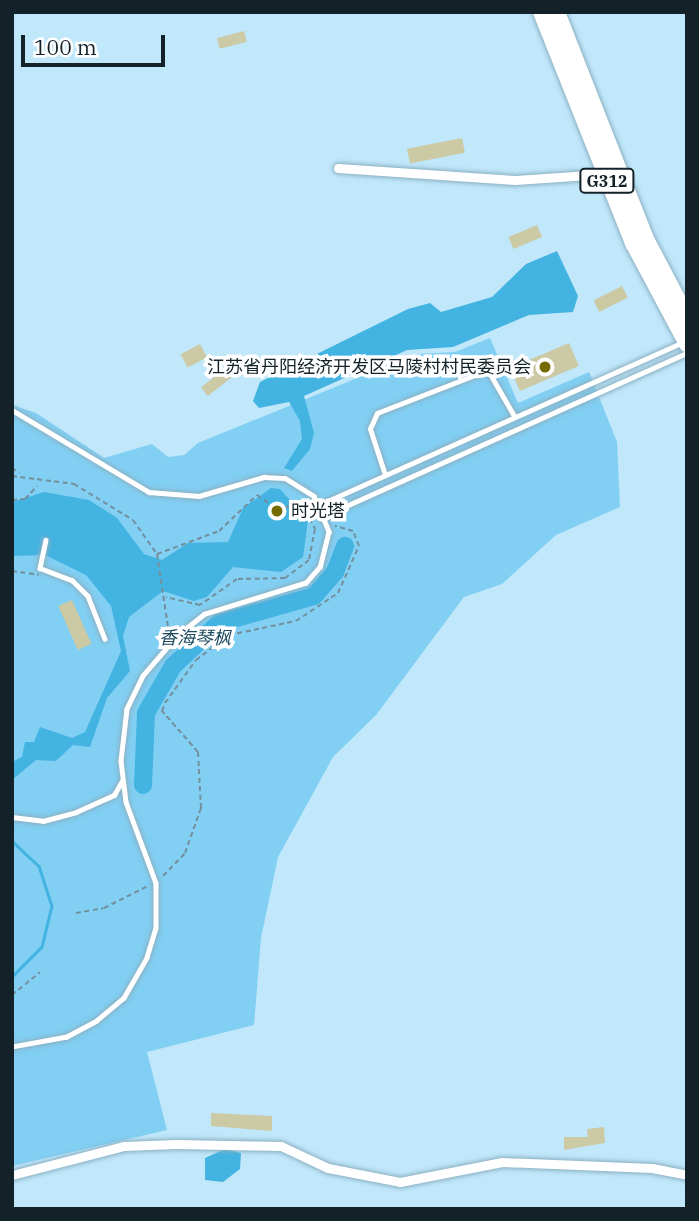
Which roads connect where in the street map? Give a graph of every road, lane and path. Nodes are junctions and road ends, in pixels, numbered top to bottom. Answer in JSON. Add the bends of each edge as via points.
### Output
{"nodes":[{"id":1,"x":541,"y":12,"type":"edge"},
{"id":2,"x":557,"y":12,"type":"edge"},
{"id":3,"x":338,"y":168,"type":"dead end"},
{"id":4,"x":604,"y":174,"type":"junction"},
{"id":5,"x":687,"y":317,"type":"edge"},
{"id":6,"x":686,"y":345,"type":"edge"},
{"id":7,"x":12,"y":410,"type":"edge"},
{"id":8,"x":515,"y":417,"type":"junction"},
{"id":9,"x":12,"y":468,"type":"edge"},
{"id":10,"x":23,"y":475,"type":"junction"},
{"id":11,"x":385,"y":475,"type":"junction"},
{"id":12,"x":12,"y":476,"type":"edge"},
{"id":13,"x":37,"y":486,"type":"dead end"},
{"id":14,"x":12,"y":500,"type":"edge"},
{"id":15,"x":321,"y":504,"type":"junction"},
{"id":16,"x":326,"y":515,"type":"junction"},
{"id":17,"x":328,"y":524,"type":"junction"},
{"id":18,"x":46,"y":540,"type":"dead end"},
{"id":19,"x":156,"y":554,"type":"junction"},
{"id":20,"x":12,"y":571,"type":"edge"},
{"id":21,"x":38,"y":578,"type":"dead end"},
{"id":22,"x":166,"y":597,"type":"junction"},
{"id":23,"x":105,"y":639,"type":"dead end"},
{"id":24,"x":172,"y":641,"type":"junction"},
{"id":25,"x":122,"y":780,"type":"junction"},
{"id":26,"x":12,"y":817,"type":"edge"},
{"id":27,"x":156,"y":883,"type":"junction"},
{"id":28,"x":12,"y":910,"type":"edge"},
{"id":29,"x":76,"y":913,"type":"dead end"},
{"id":30,"x":12,"y":924,"type":"edge"},
{"id":31,"x":40,"y":972,"type":"dead end"},
{"id":32,"x":12,"y":995,"type":"edge"},
{"id":33,"x":12,"y":1047,"type":"edge"},
{"id":34,"x":12,"y":1175,"type":"edge"},
{"id":35,"x":687,"y":1175,"type":"edge"}],
"edges":[{"from":1,"to":4,"type":"highway","number":"G312"},
{"from":2,"to":5,"type":"highway","number":"G312","via":[[645,237]]},
{"from":3,"to":4,"type":"street","via":[[515,180]]},
{"from":4,"to":6,"type":"highway","number":"G312"},
{"from":6,"to":8,"type":"lane"},
{"from":6,"to":16,"type":"lane"},
{"from":7,"to":15,"type":"lane","via":[[149,492],[199,496],[275,476],[296,483]]},
{"from":8,"to":11,"type":"lane"},
{"from":8,"to":11,"type":"lane","via":[[488,370],[377,413],[370,429]]},
{"from":9,"to":10,"type":"path"},
{"from":10,"to":12,"type":"path"},
{"from":10,"to":19,"type":"path","via":[[52,478],[102,496],[133,520]]},
{"from":11,"to":15,"type":"lane"},
{"from":13,"to":14,"type":"path","via":[[25,499]]},
{"from":15,"to":16,"type":"lane"},
{"from":16,"to":17,"type":"lane"},
{"from":17,"to":24,"type":"lane","via":[[323,559],[306,583],[216,610]]},
{"from":17,"to":27,"type":"path","via":[[353,531],[359,546],[338,593],[296,621],[229,635],[190,667],[165,703],[162,711],[198,752],[201,808],[185,853]]},
{"from":18,"to":23,"type":"lane","via":[[40,568],[72,580],[88,596]]},
{"from":19,"to":22,"type":"path"},
{"from":19,"to":22,"type":"path","via":[[219,531],[257,495],[277,509],[303,503],[315,529],[309,560],[285,578],[237,579],[200,605]]},
{"from":20,"to":21,"type":"path"},
{"from":22,"to":24,"type":"path"},
{"from":24,"to":25,"type":"lane","via":[[127,709]]},
{"from":25,"to":26,"type":"lane","via":[[114,795],[76,813],[43,821]]},
{"from":25,"to":27,"type":"lane"},
{"from":27,"to":29,"type":"path","via":[[103,908]]},
{"from":27,"to":33,"type":"lane","via":[[152,944],[124,998],[67,1037]]},
{"from":28,"to":30,"type":"path"},
{"from":31,"to":32,"type":"path"},
{"from":34,"to":35,"type":"street","via":[[124,1146],[176,1144],[281,1146],[328,1168],[400,1182],[502,1161],[652,1168]]}]}
